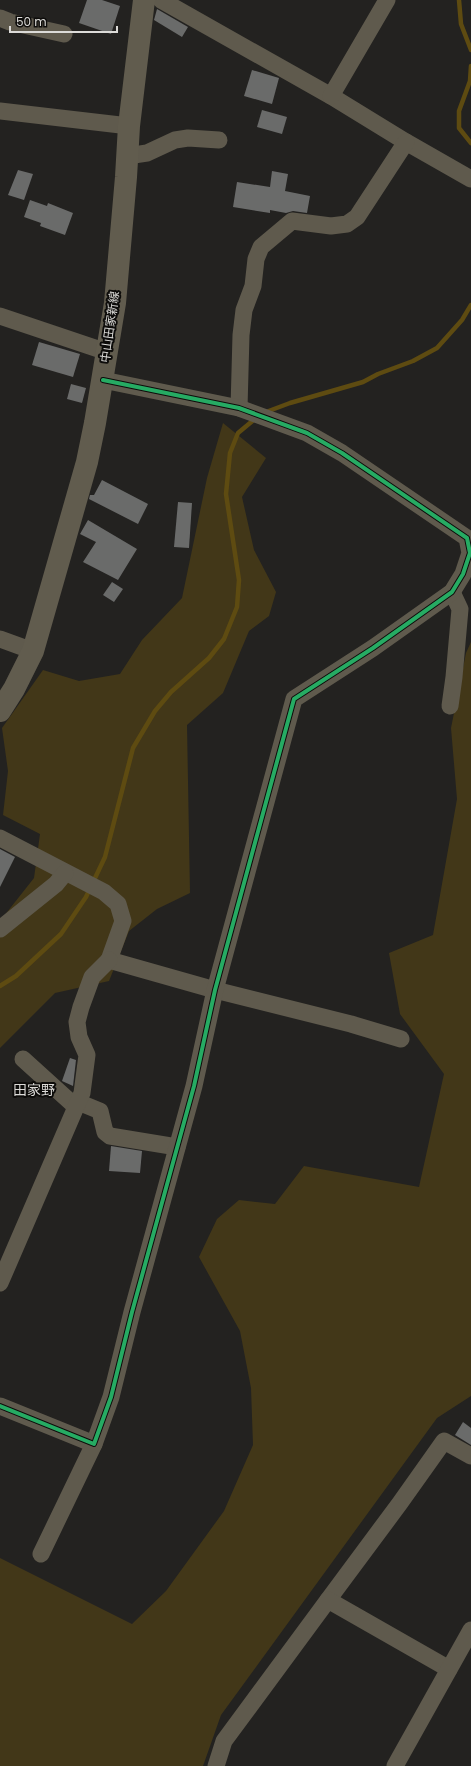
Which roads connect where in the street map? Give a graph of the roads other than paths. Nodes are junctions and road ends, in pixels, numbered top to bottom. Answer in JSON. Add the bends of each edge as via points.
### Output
{"nodes":[{"id":1,"x":144,"y":0,"type":"edge"},
{"id":2,"x":161,"y":0,"type":"edge"},
{"id":3,"x":387,"y":0,"type":"edge"},
{"id":4,"x":0,"y":18,"type":"edge"},
{"id":5,"x":64,"y":34,"type":"dead end"},
{"id":6,"x":331,"y":96,"type":"junction"},
{"id":7,"x":0,"y":111,"type":"edge"},
{"id":8,"x":129,"y":126,"type":"junction"},
{"id":9,"x":219,"y":140,"type":"dead end"},
{"id":10,"x":406,"y":142,"type":"junction"},
{"id":11,"x":127,"y":156,"type":"junction"},
{"id":12,"x":471,"y":179,"type":"edge"},
{"id":13,"x":0,"y":316,"type":"edge"},
{"id":14,"x":108,"y":352,"type":"junction"},
{"id":15,"x":103,"y":380,"type":"junction"},
{"id":16,"x":239,"y":408,"type":"junction"},
{"id":17,"x":469,"y":537,"type":"edge"},
{"id":18,"x":452,"y":592,"type":"junction"},
{"id":19,"x":0,"y":639,"type":"edge"},
{"id":20,"x":33,"y":651,"type":"junction"},
{"id":21,"x":450,"y":706,"type":"dead end"},
{"id":22,"x":0,"y":710,"type":"edge"},
{"id":23,"x":0,"y":838,"type":"edge"},
{"id":24,"x":65,"y":873,"type":"junction"},
{"id":25,"x":0,"y":929,"type":"edge"},
{"id":26,"x":109,"y":960,"type":"junction"},
{"id":27,"x":215,"y":990,"type":"junction"},
{"id":28,"x":401,"y":1039,"type":"dead end"},
{"id":29,"x":23,"y":1059,"type":"dead end"},
{"id":30,"x":77,"y":1104,"type":"junction"},
{"id":31,"x":177,"y":1147,"type":"junction"},
{"id":32,"x":0,"y":1283,"type":"edge"},
{"id":33,"x":0,"y":1406,"type":"edge"},
{"id":34,"x":94,"y":1444,"type":"junction"},
{"id":35,"x":471,"y":1456,"type":"edge"},
{"id":36,"x":41,"y":1554,"type":"dead end"},
{"id":37,"x":328,"y":1600,"type":"junction"},
{"id":38,"x":471,"y":1630,"type":"edge"},
{"id":39,"x":449,"y":1669,"type":"junction"},
{"id":40,"x":216,"y":1766,"type":"edge"},
{"id":41,"x":395,"y":1766,"type":"edge"}],
"edges":[{"from":1,"to":8,"type":"main road","name":"中山田家新線"},
{"from":2,"to":6,"type":"street"},
{"from":3,"to":6,"type":"street"},
{"from":4,"to":5,"type":"street"},
{"from":6,"to":10,"type":"street"},
{"from":7,"to":8,"type":"street"},
{"from":8,"to":11,"type":"main road","name":"中山田家新線"},
{"from":9,"to":11,"type":"street","via":[[181,139],[161,145],[147,153]]},
{"from":10,"to":12,"type":"street"},
{"from":10,"to":16,"type":"street","via":[[357,217],[346,224],[331,226],[292,221],[261,247],[256,259],[253,286],[244,310]]},
{"from":11,"to":14,"type":"main road","name":"中山田家新線","via":[[115,303]]},
{"from":13,"to":14,"type":"street"},
{"from":14,"to":15,"type":"main road","name":"中山田家新線"},
{"from":15,"to":16,"type":"street"},
{"from":15,"to":20,"type":"main road","name":"中山田家新線","via":[[87,462]]},
{"from":16,"to":17,"type":"street","via":[[308,433]]},
{"from":17,"to":18,"type":"street","via":[[470,553],[463,574]]},
{"from":18,"to":21,"type":"street","via":[[460,609]]},
{"from":18,"to":27,"type":"street","via":[[373,648],[294,698]]},
{"from":19,"to":20,"type":"street"},
{"from":20,"to":22,"type":"main road","name":"中山田家新線"},
{"from":23,"to":24,"type":"street"},
{"from":24,"to":25,"type":"street","via":[[56,884]]},
{"from":24,"to":26,"type":"street","via":[[104,892],[118,904],[123,921]]},
{"from":26,"to":27,"type":"street"},
{"from":26,"to":30,"type":"street","via":[[92,977],[77,1022],[79,1037],[87,1055],[82,1093]]},
{"from":27,"to":28,"type":"street"},
{"from":27,"to":31,"type":"street","via":[[194,1086]]},
{"from":29,"to":30,"type":"street"},
{"from":30,"to":31,"type":"street","via":[[100,1111],[105,1132],[110,1136]]},
{"from":30,"to":32,"type":"street"},
{"from":31,"to":34,"type":"street","via":[[111,1397]]},
{"from":33,"to":34,"type":"street"},
{"from":34,"to":36,"type":"street"},
{"from":35,"to":37,"type":"street","via":[[444,1441]]},
{"from":37,"to":39,"type":"street"},
{"from":37,"to":40,"type":"street","via":[[224,1742]]},
{"from":38,"to":39,"type":"street"},
{"from":39,"to":41,"type":"street"}]}
